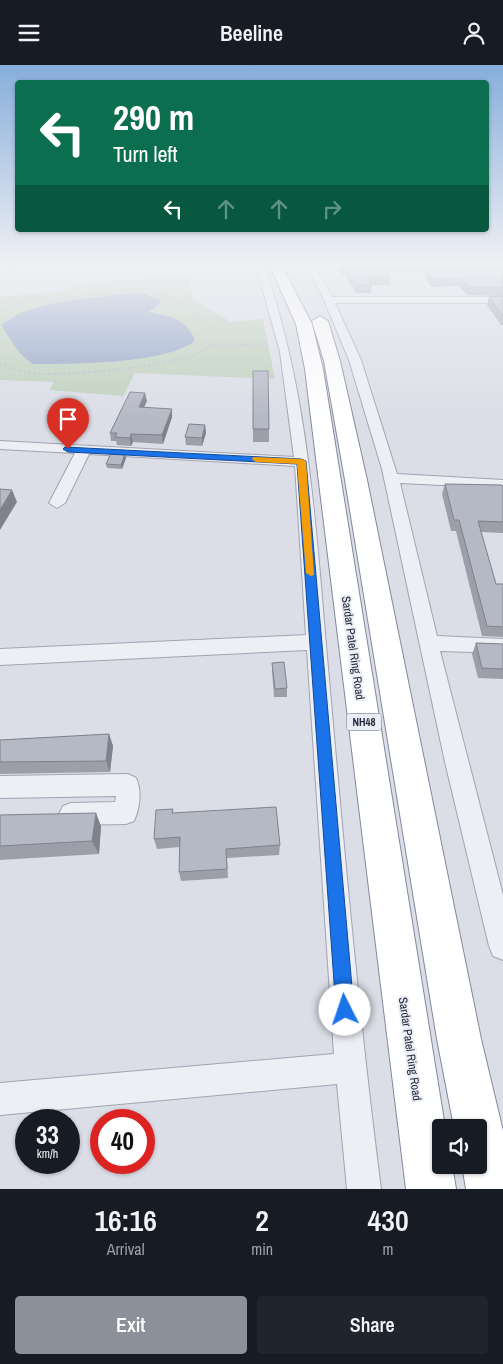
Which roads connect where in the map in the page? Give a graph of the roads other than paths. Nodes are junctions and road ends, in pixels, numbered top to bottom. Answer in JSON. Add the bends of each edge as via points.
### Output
{"nodes":[{"id":1,"x":275,"y":314,"type":"edge"},
{"id":2,"x":299,"y":314,"type":"edge"},
{"id":3,"x":317,"y":314,"type":"edge"},
{"id":4,"x":335,"y":314,"type":"edge"},
{"id":5,"x":0,"y":445,"type":"edge"},
{"id":6,"x":84,"y":450,"type":"junction"},
{"id":7,"x":301,"y":461,"type":"junction"},
{"id":8,"x":391,"y":478,"type":"junction"},
{"id":9,"x":503,"y":484,"type":"edge"},
{"id":10,"x":57,"y":503,"type":"dead end"},
{"id":11,"x":316,"y":642,"type":"junction"},
{"id":12,"x":429,"y":643,"type":"junction"},
{"id":13,"x":503,"y":647,"type":"edge"},
{"id":14,"x":0,"y":657,"type":"edge"},
{"id":15,"x":0,"y":787,"type":"edge"},
{"id":16,"x":48,"y":815,"type":"edge"},
{"id":17,"x":503,"y":946,"type":"edge"},
{"id":18,"x":349,"y":1068,"type":"junction"},
{"id":19,"x":0,"y":1099,"type":"edge"},
{"id":20,"x":476,"y":1119,"type":"edge"},
{"id":21,"x":487,"y":1171,"type":"edge"},
{"id":22,"x":364,"y":1189,"type":"edge"},
{"id":23,"x":431,"y":1189,"type":"edge"},
{"id":24,"x":491,"y":1189,"type":"edge"}],
"edges":[{"from":1,"to":7,"type":"street","via":[[288,370]]},
{"from":2,"to":23,"type":"highway","name":"Sardar Patel Ring Road","number":"NH48","via":[[314,369]]},
{"from":3,"to":20,"type":"highway","number":"NH48","via":[[332,361]]},
{"from":4,"to":8,"type":"street","via":[[355,360]]},
{"from":5,"to":6,"type":"street"},
{"from":6,"to":7,"type":"street"},
{"from":6,"to":10,"type":"street"},
{"from":7,"to":11,"type":"street"},
{"from":8,"to":9,"type":"street"},
{"from":8,"to":12,"type":"street"},
{"from":11,"to":14,"type":"street"},
{"from":11,"to":18,"type":"street"},
{"from":12,"to":13,"type":"street"},
{"from":12,"to":17,"type":"street"},
{"from":15,"to":16,"type":"street","via":[[128,785],[126,813]]},
{"from":18,"to":19,"type":"street"},
{"from":18,"to":22,"type":"street"},
{"from":21,"to":24,"type":"highway","number":"NH48"}]}
